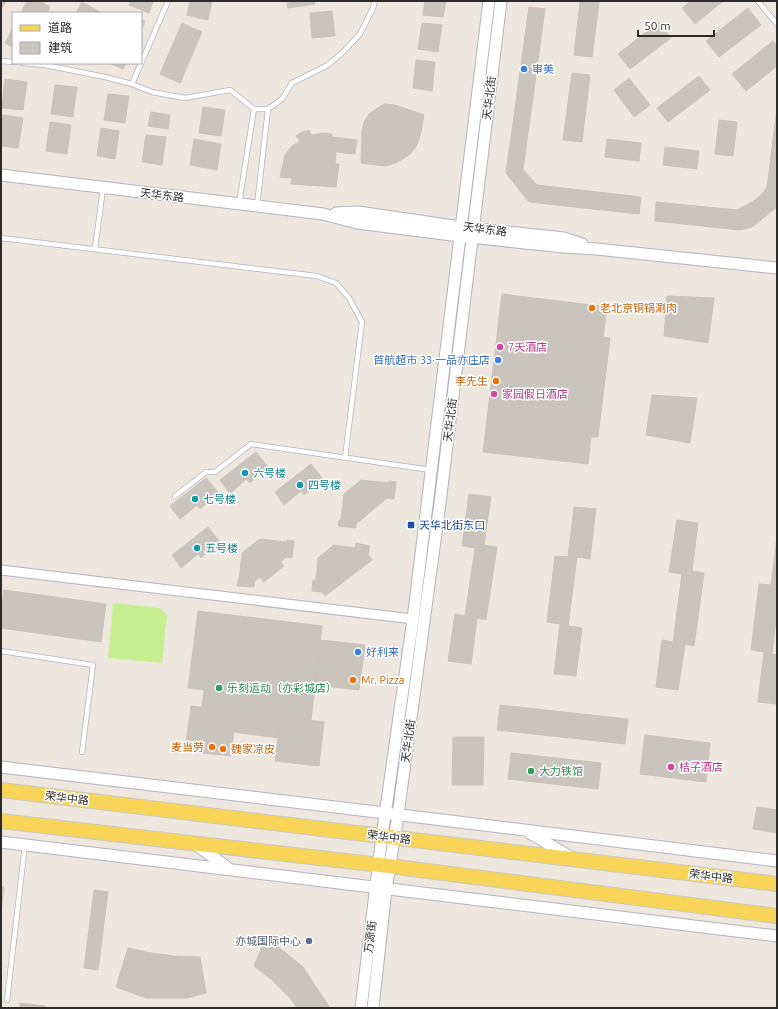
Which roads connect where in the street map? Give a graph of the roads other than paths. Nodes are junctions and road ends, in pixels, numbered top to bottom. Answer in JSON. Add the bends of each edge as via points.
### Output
{"nodes":[{"id":1,"x":168,"y":1,"type":"edge"},
{"id":2,"x":375,"y":1,"type":"edge"},
{"id":3,"x":489,"y":1,"type":"edge"},
{"id":4,"x":501,"y":1,"type":"edge"},
{"id":5,"x":758,"y":1,"type":"edge"},
{"id":6,"x":777,"y":24,"type":"edge"},
{"id":7,"x":1,"y":61,"type":"edge"},
{"id":8,"x":142,"y":61,"type":"edge"},
{"id":9,"x":12,"y":62,"type":"edge"},
{"id":10,"x":32,"y":64,"type":"edge"},
{"id":11,"x":141,"y":64,"type":"edge"},
{"id":12,"x":132,"y":84,"type":"junction"},
{"id":13,"x":254,"y":109,"type":"junction"},
{"id":14,"x":268,"y":109,"type":"junction"},
{"id":15,"x":1,"y":176,"type":"edge"},
{"id":16,"x":103,"y":188,"type":"junction"},
{"id":17,"x":239,"y":204,"type":"junction"},
{"id":18,"x":257,"y":206,"type":"junction"},
{"id":19,"x":461,"y":231,"type":"junction"},
{"id":20,"x":473,"y":233,"type":"junction"},
{"id":21,"x":1,"y":238,"type":"edge"},
{"id":22,"x":95,"y":249,"type":"junction"},
{"id":23,"x":777,"y":268,"type":"edge"},
{"id":24,"x":346,"y":458,"type":"junction"},
{"id":25,"x":431,"y":470,"type":"junction"},
{"id":26,"x":175,"y":496,"type":"dead end"},
{"id":27,"x":1,"y":570,"type":"edge"},
{"id":28,"x":413,"y":619,"type":"junction"},
{"id":29,"x":1,"y":652,"type":"edge"},
{"id":30,"x":82,"y":752,"type":"dead end"},
{"id":31,"x":1,"y":767,"type":"edge"},
{"id":32,"x":1,"y":790,"type":"edge"},
{"id":33,"x":385,"y":813,"type":"junction"},
{"id":34,"x":398,"y":815,"type":"junction"},
{"id":35,"x":1,"y":821,"type":"edge"},
{"id":36,"x":526,"y":831,"type":"junction"},
{"id":37,"x":388,"y":837,"type":"junction"},
{"id":38,"x":1,"y":842,"type":"edge"},
{"id":39,"x":195,"y":844,"type":"junction"},
{"id":40,"x":25,"y":845,"type":"junction"},
{"id":41,"x":574,"y":859,"type":"junction"},
{"id":42,"x":777,"y":861,"type":"edge"},
{"id":43,"x":384,"y":866,"type":"junction"},
{"id":44,"x":230,"y":870,"type":"junction"},
{"id":45,"x":777,"y":884,"type":"edge"},
{"id":46,"x":381,"y":888,"type":"junction"},
{"id":47,"x":777,"y":916,"type":"edge"},
{"id":48,"x":777,"y":936,"type":"edge"},
{"id":49,"x":7,"y":1000,"type":"dead end"},
{"id":50,"x":361,"y":1008,"type":"edge"},
{"id":51,"x":373,"y":1008,"type":"edge"}],
"edges":[{"from":1,"to":8,"type":"lane"},
{"from":2,"to":14,"type":"lane","via":[[360,34],[343,52],[328,65],[292,83],[282,99]]},
{"from":3,"to":19,"type":"street","name":"天华北街"},
{"from":4,"to":20,"type":"street","name":"天华北街"},
{"from":5,"to":6,"type":"lane"},
{"from":7,"to":9,"type":"lane"},
{"from":10,"to":12,"type":"lane"},
{"from":11,"to":12,"type":"lane"},
{"from":12,"to":13,"type":"lane","via":[[152,92],[185,98],[230,90]]},
{"from":13,"to":14,"type":"lane"},
{"from":13,"to":17,"type":"lane"},
{"from":14,"to":18,"type":"lane"},
{"from":15,"to":16,"type":"street","name":"天华东路"},
{"from":16,"to":17,"type":"street","name":"天华东路"},
{"from":16,"to":22,"type":"lane"},
{"from":17,"to":18,"type":"street","name":"天华东路"},
{"from":18,"to":19,"type":"street","name":"天华东路","via":[[324,214],[357,223]]},
{"from":19,"to":20,"type":"street","name":"天华东路"},
{"from":19,"to":25,"type":"street","name":"天华北街"},
{"from":20,"to":23,"type":"street","name":"天华东路","via":[[564,238],[596,249]]},
{"from":20,"to":34,"type":"street","name":"天华北街"},
{"from":21,"to":22,"type":"lane"},
{"from":22,"to":24,"type":"lane","via":[[317,276],[336,283],[350,298],[362,322]]},
{"from":24,"to":25,"type":"lane"},
{"from":24,"to":26,"type":"lane","via":[[251,444],[215,472],[206,472]]},
{"from":25,"to":28,"type":"street","name":"天华北街"},
{"from":27,"to":28,"type":"street"},
{"from":28,"to":33,"type":"street","name":"天华北街"},
{"from":29,"to":30,"type":"lane","via":[[93,664]]},
{"from":31,"to":33,"type":"street"},
{"from":32,"to":37,"type":"main road","name":"荣华中路"},
{"from":33,"to":34,"type":"street"},
{"from":33,"to":37,"type":"street","name":"天华北街"},
{"from":34,"to":36,"type":"street"},
{"from":34,"to":37,"type":"street","name":"天华北街"},
{"from":35,"to":39,"type":"main road"},
{"from":36,"to":41,"type":"street"},
{"from":36,"to":42,"type":"street"},
{"from":37,"to":41,"type":"main road","name":"荣华中路"},
{"from":37,"to":43,"type":"street","name":"万源街"},
{"from":38,"to":40,"type":"street"},
{"from":39,"to":43,"type":"main road"},
{"from":39,"to":44,"type":"street"},
{"from":40,"to":44,"type":"street"},
{"from":40,"to":49,"type":"lane"},
{"from":41,"to":45,"type":"main road","name":"荣华中路"},
{"from":43,"to":46,"type":"street","name":"万源街"},
{"from":43,"to":47,"type":"main road"},
{"from":44,"to":46,"type":"street"},
{"from":46,"to":48,"type":"street"},
{"from":46,"to":50,"type":"street","name":"万源街"},
{"from":46,"to":51,"type":"street","name":"万源街"}]}
